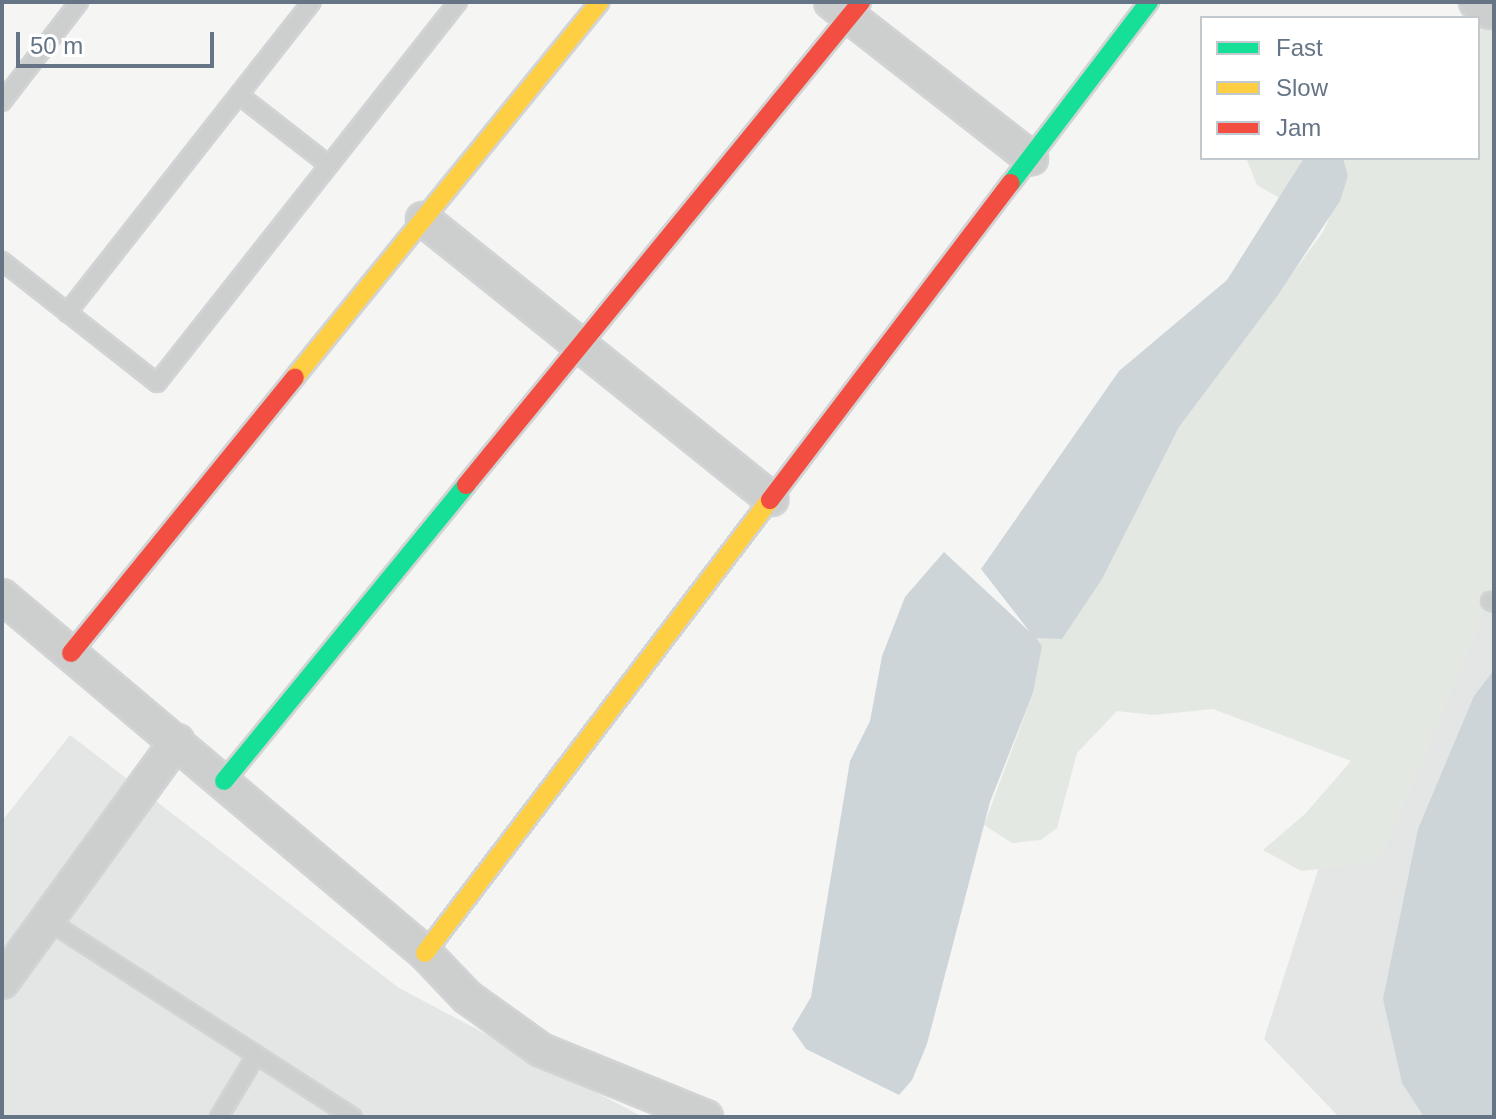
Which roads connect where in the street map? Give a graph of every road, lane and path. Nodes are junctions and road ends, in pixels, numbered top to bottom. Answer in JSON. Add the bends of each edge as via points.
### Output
{"nodes":[{"id":1,"x":79,"y":2,"type":"edge"},
{"id":2,"x":312,"y":2,"type":"edge"},
{"id":3,"x":458,"y":2,"type":"edge"},
{"id":4,"x":600,"y":2,"type":"edge"},
{"id":5,"x":1149,"y":2,"type":"edge"},
{"id":6,"x":847,"y":7,"type":"edge"},
{"id":7,"x":239,"y":95,"type":"junction"},
{"id":8,"x":2,"y":102,"type":"edge"},
{"id":9,"x":1031,"y":158,"type":"junction"},
{"id":10,"x":329,"y":165,"type":"junction"},
{"id":11,"x":423,"y":219,"type":"junction"},
{"id":12,"x":4,"y":268,"type":"edge"},
{"id":13,"x":67,"y":313,"type":"junction"},
{"id":14,"x":582,"y":343,"type":"junction"},
{"id":15,"x":771,"y":499,"type":"junction"},
{"id":16,"x":2,"y":596,"type":"edge"},
{"id":17,"x":71,"y":653,"type":"junction"},
{"id":18,"x":177,"y":741,"type":"junction"},
{"id":19,"x":224,"y":781,"type":"junction"},
{"id":20,"x":47,"y":920,"type":"junction"},
{"id":21,"x":425,"y":953,"type":"junction"},
{"id":22,"x":2,"y":982,"type":"edge"},
{"id":23,"x":255,"y":1057,"type":"junction"},
{"id":24,"x":219,"y":1117,"type":"edge"},
{"id":25,"x":353,"y":1117,"type":"edge"},
{"id":26,"x":706,"y":1117,"type":"edge"}],
"edges":[{"from":1,"to":8,"type":"lane"},
{"from":2,"to":7,"type":"lane"},
{"from":3,"to":10,"type":"lane"},
{"from":4,"to":11,"type":"street"},
{"from":5,"to":9,"type":"street"},
{"from":6,"to":9,"type":"street"},
{"from":6,"to":14,"type":"street"},
{"from":7,"to":10,"type":"lane"},
{"from":7,"to":13,"type":"lane"},
{"from":9,"to":15,"type":"street"},
{"from":10,"to":13,"type":"lane","via":[[157,383]]},
{"from":11,"to":14,"type":"street"},
{"from":11,"to":17,"type":"street"},
{"from":12,"to":13,"type":"lane"},
{"from":14,"to":15,"type":"street"},
{"from":14,"to":19,"type":"street"},
{"from":15,"to":21,"type":"street"},
{"from":16,"to":17,"type":"street"},
{"from":17,"to":18,"type":"street"},
{"from":18,"to":19,"type":"street"},
{"from":18,"to":20,"type":"street"},
{"from":19,"to":21,"type":"street"},
{"from":20,"to":22,"type":"street"},
{"from":20,"to":23,"type":"lane"},
{"from":21,"to":26,"type":"street","via":[[467,997],[541,1050]]},
{"from":23,"to":24,"type":"lane"},
{"from":23,"to":25,"type":"lane"}]}
